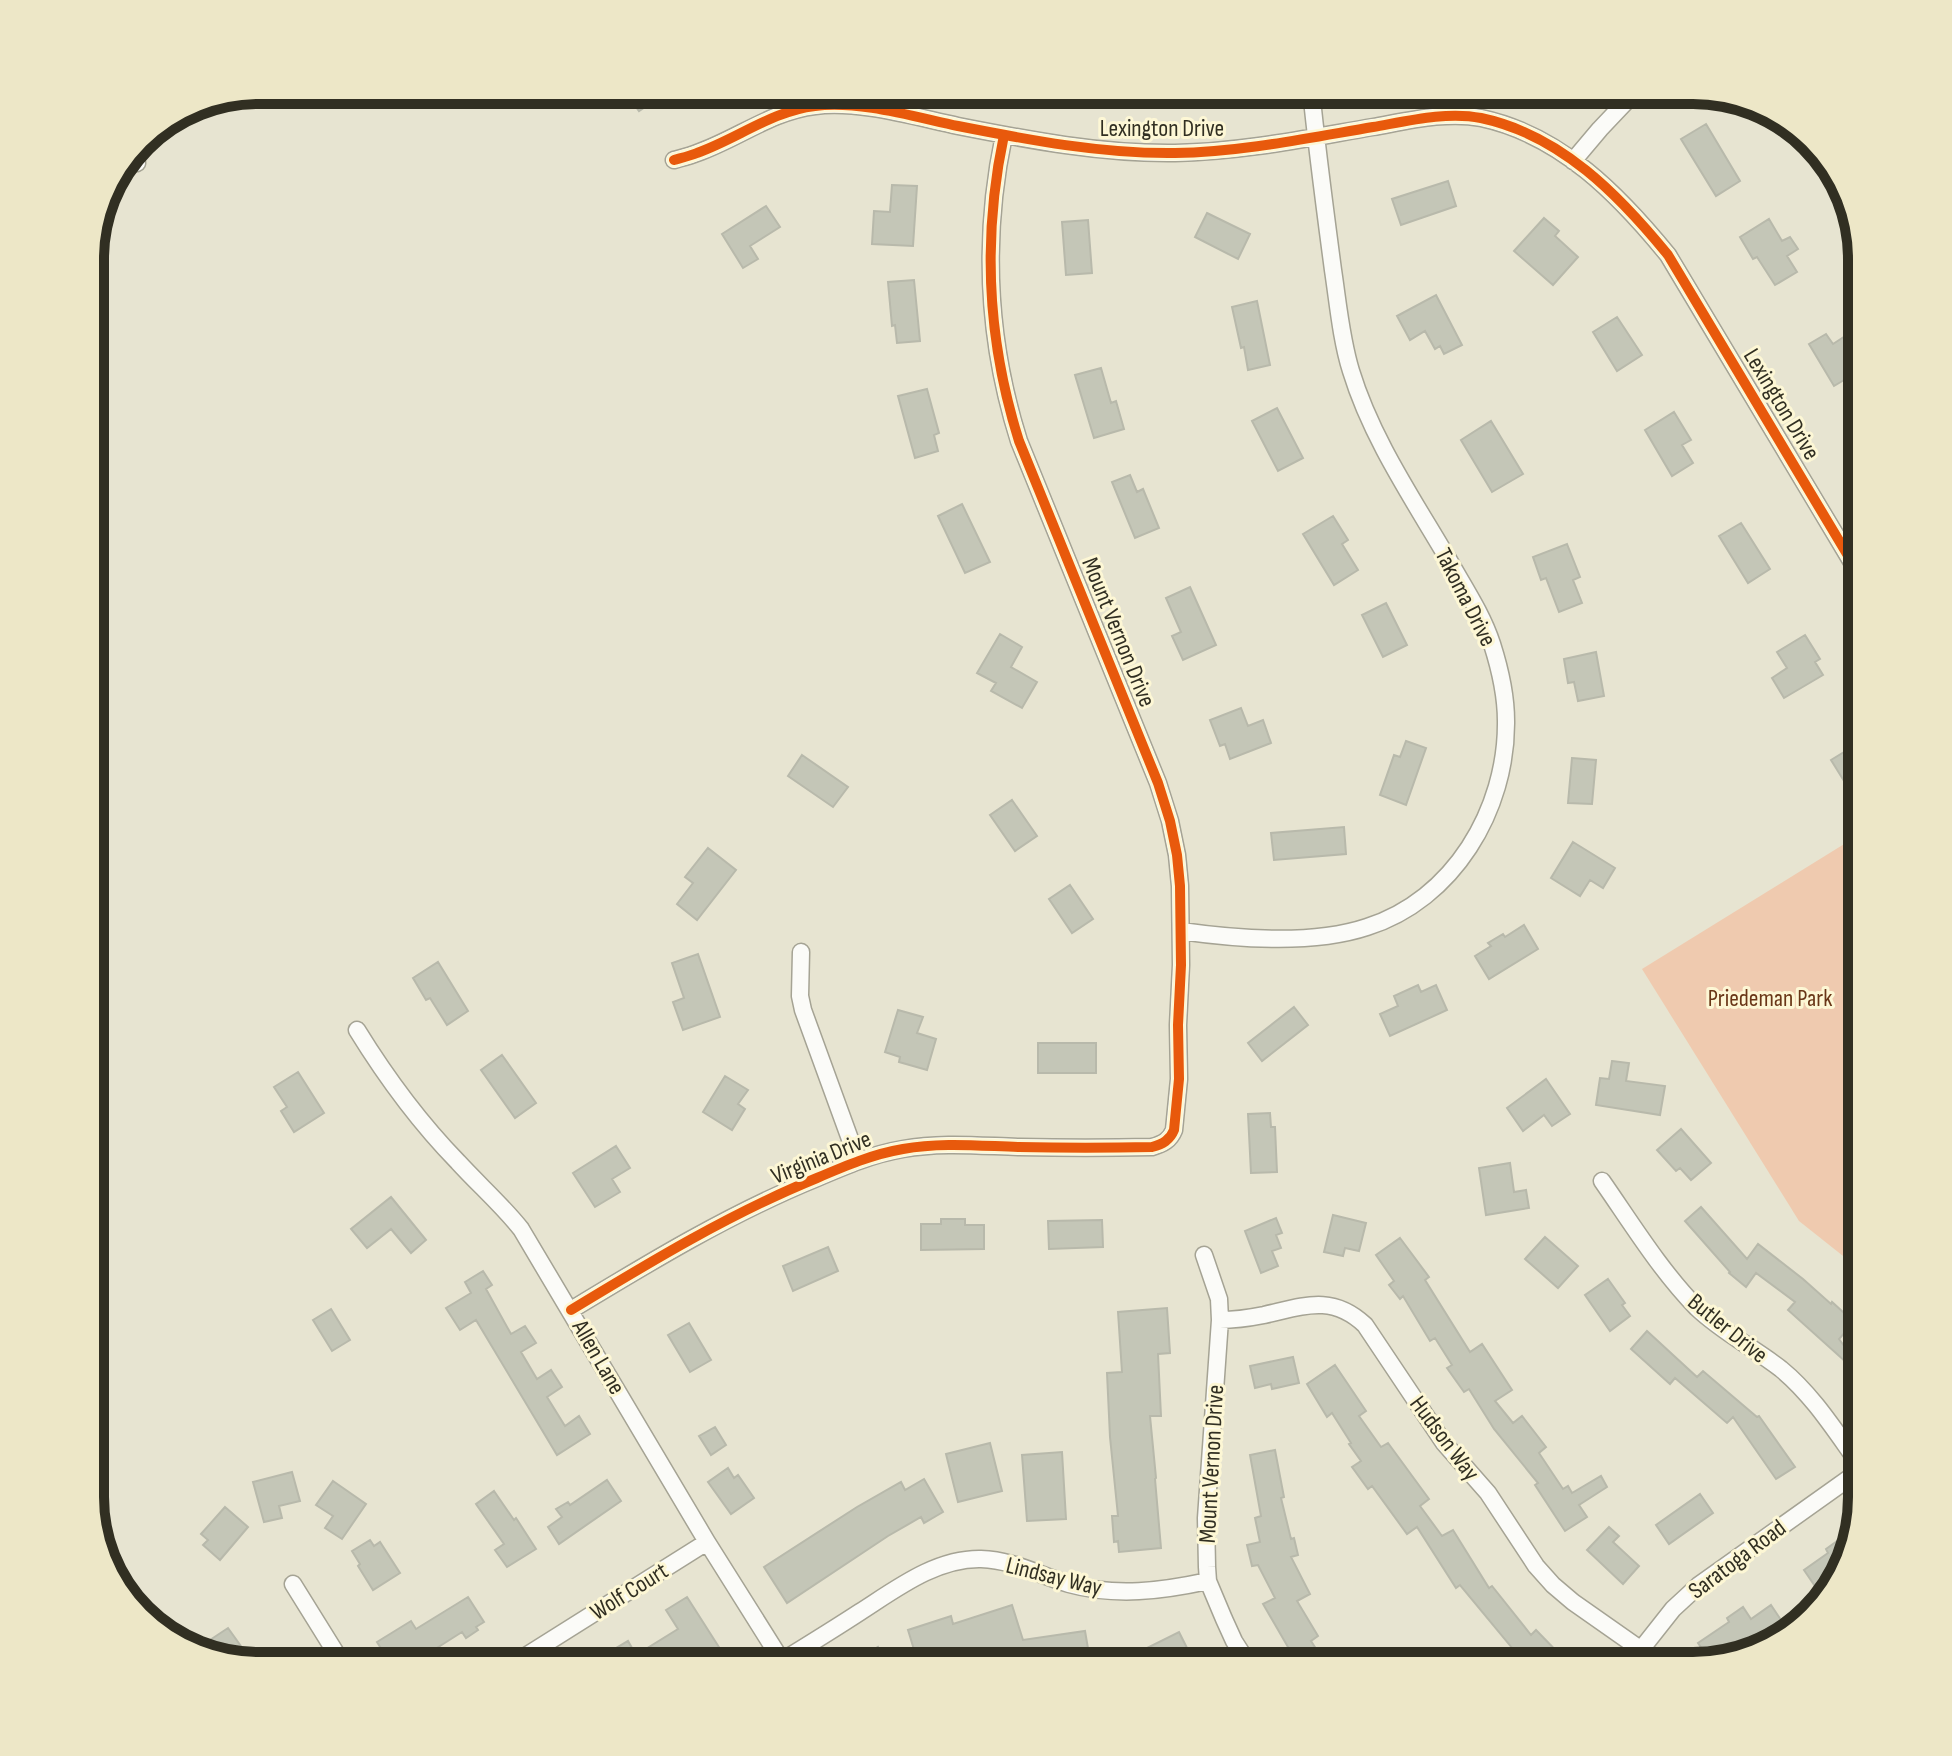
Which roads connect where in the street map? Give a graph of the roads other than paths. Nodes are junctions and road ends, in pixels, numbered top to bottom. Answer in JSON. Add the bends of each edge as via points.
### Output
{"nodes":[{"id":1,"x":1312,"y":104,"type":"edge"},
{"id":2,"x":1624,"y":104,"type":"edge"},
{"id":3,"x":1004,"y":135,"type":"junction"},
{"id":4,"x":1315,"y":136,"type":"junction"},
{"id":5,"x":674,"y":160,"type":"dead end"},
{"id":6,"x":1573,"y":161,"type":"junction"},
{"id":7,"x":1848,"y":556,"type":"edge"},
{"id":8,"x":1181,"y":931,"type":"junction"},
{"id":9,"x":801,"y":952,"type":"dead end"},
{"id":10,"x":357,"y":1030,"type":"dead end"},
{"id":11,"x":1162,"y":1144,"type":"joint"},
{"id":12,"x":858,"y":1161,"type":"junction"},
{"id":13,"x":1602,"y":1181,"type":"dead end"},
{"id":14,"x":1204,"y":1255,"type":"dead end"},
{"id":15,"x":571,"y":1310,"type":"junction"},
{"id":16,"x":1220,"y":1320,"type":"junction"},
{"id":17,"x":1848,"y":1449,"type":"edge"},
{"id":18,"x":1848,"y":1479,"type":"edge"},
{"id":19,"x":707,"y":1542,"type":"junction"},
{"id":20,"x":1208,"y":1581,"type":"junction"},
{"id":21,"x":293,"y":1584,"type":"dead end"},
{"id":22,"x":1640,"y":1649,"type":"junction"},
{"id":23,"x":335,"y":1652,"type":"edge"},
{"id":24,"x":532,"y":1652,"type":"edge"},
{"id":25,"x":776,"y":1652,"type":"edge"},
{"id":26,"x":802,"y":1652,"type":"edge"},
{"id":27,"x":1241,"y":1652,"type":"edge"},
{"id":28,"x":1638,"y":1652,"type":"edge"}],
"edges":[{"from":1,"to":4,"type":"street","name":"Takoma Drive"},
{"from":2,"to":6,"type":"street"},
{"from":3,"to":4,"type":"street","name":"Lexington Drive","via":[[1162,153]]},
{"from":3,"to":5,"type":"street","name":"Lexington Drive","via":[[838,104],[772,118]]},
{"from":3,"to":8,"type":"street","name":"Mount Vernon Drive","via":[[990,266],[991,311],[1009,412],[1158,783],[1177,855]]},
{"from":4,"to":6,"type":"street","name":"Lexington Drive","via":[[1429,118],[1479,118],[1539,139]]},
{"from":4,"to":8,"type":"street","name":"Takoma Drive","via":[[1350,370],[1381,443],[1473,601],[1492,644],[1505,703],[1502,765],[1472,845],[1433,891],[1400,914],[1342,934],[1314,937]]},
{"from":6,"to":7,"type":"street","name":"Lexington Drive","via":[[1613,193],[1668,255]]},
{"from":8,"to":11,"type":"street","name":"Mount Vernon Drive","via":[[1179,1079],[1174,1130]]},
{"from":9,"to":12,"type":"street","via":[[803,1010]]},
{"from":10,"to":15,"type":"street","name":"Allen Lane","via":[[421,1122],[507,1210]]},
{"from":11,"to":12,"type":"street","name":"Virginia Drive","via":[[1085,1149],[936,1146]]},
{"from":12,"to":15,"type":"street","name":"Virginia Drive","via":[[739,1214]]},
{"from":13,"to":17,"type":"street","name":"Butler Drive","via":[[1668,1277],[1699,1309],[1805,1392]]},
{"from":14,"to":16,"type":"street","name":"Mount Vernon Drive","via":[[1219,1299]]},
{"from":15,"to":19,"type":"street","name":"Allen Lane"},
{"from":16,"to":20,"type":"street","name":"Mount Vernon Drive","via":[[1206,1518]]},
{"from":16,"to":22,"type":"street","name":"Hudson Way","via":[[1312,1304],[1356,1317],[1536,1566],[1573,1602]]},
{"from":18,"to":22,"type":"street","name":"Saratoga Road","via":[[1699,1585]]},
{"from":19,"to":24,"type":"street","name":"Wolf Court"},
{"from":19,"to":25,"type":"street","name":"Allen Lane"},
{"from":20,"to":26,"type":"street","name":"Lindsay Way","via":[[1121,1592],[1072,1585],[1009,1562],[960,1561],[897,1588]]},
{"from":20,"to":27,"type":"street","name":"Mount Vernon Drive"},
{"from":21,"to":23,"type":"street"},
{"from":22,"to":28,"type":"street","name":"Saratoga Road"}]}
